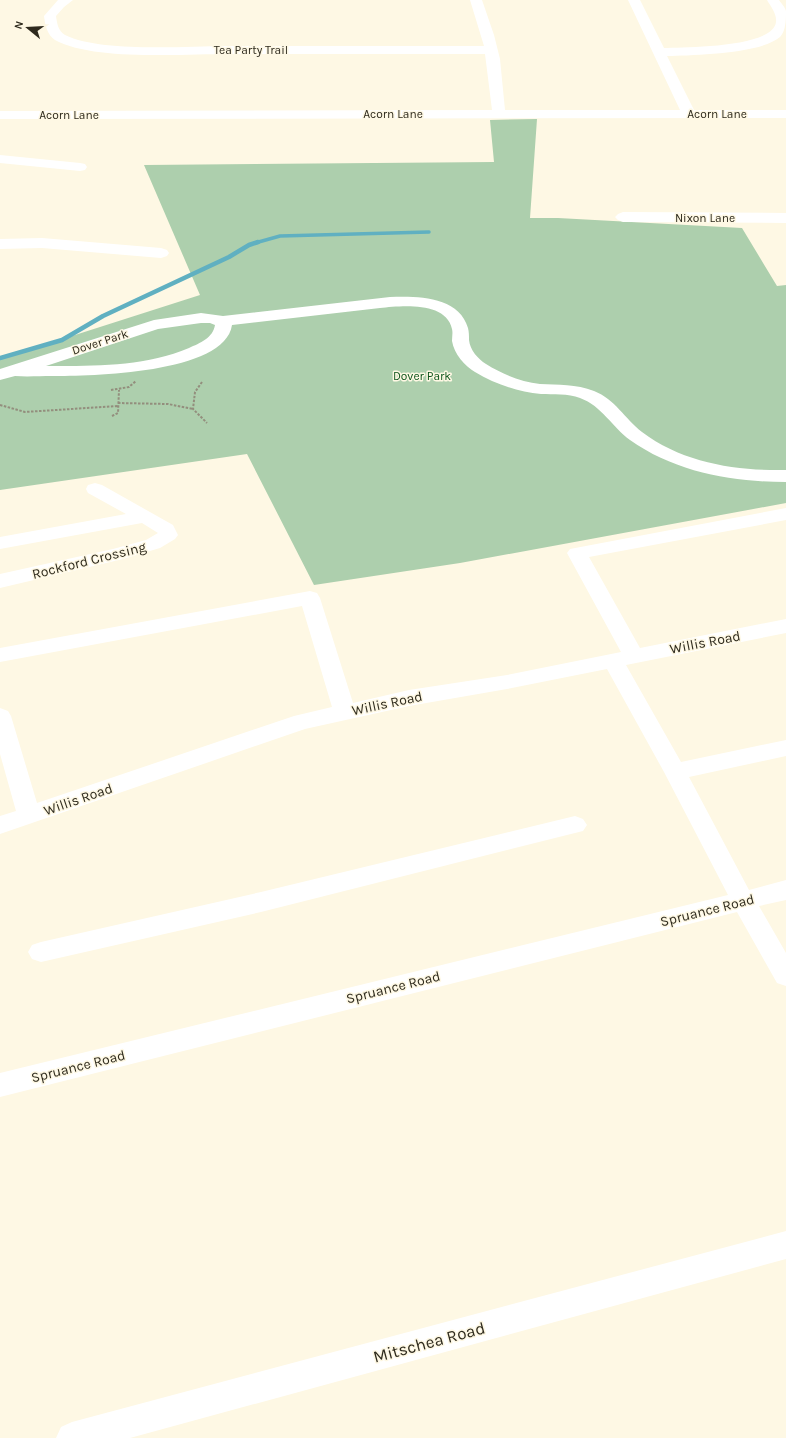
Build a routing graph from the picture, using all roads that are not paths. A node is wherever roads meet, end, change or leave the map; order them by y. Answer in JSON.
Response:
{"nodes":[{"id":1,"x":67,"y":0,"type":"edge"},
{"id":2,"x":476,"y":0,"type":"edge"},
{"id":3,"x":634,"y":0,"type":"edge"},
{"id":4,"x":772,"y":0,"type":"edge"},
{"id":5,"x":491,"y":50,"type":"junction"},
{"id":6,"x":659,"y":52,"type":"junction"},
{"id":7,"x":499,"y":114,"type":"junction"},
{"id":8,"x":689,"y":114,"type":"junction"},
{"id":9,"x":786,"y":114,"type":"edge"},
{"id":10,"x":0,"y":115,"type":"edge"},
{"id":11,"x":0,"y":159,"type":"edge"},
{"id":12,"x":80,"y":167,"type":"dead end"},
{"id":13,"x":624,"y":217,"type":"dead end"},
{"id":14,"x":786,"y":218,"type":"edge"},
{"id":15,"x":0,"y":244,"type":"edge"},
{"id":16,"x":161,"y":253,"type":"dead end"},
{"id":17,"x":221,"y":321,"type":"junction"},
{"id":18,"x":17,"y":371,"type":"junction"},
{"id":19,"x":0,"y":375,"type":"edge"},
{"id":20,"x":786,"y":476,"type":"edge"},
{"id":21,"x":95,"y":489,"type":"dead end"},
{"id":22,"x":786,"y":514,"type":"edge"},
{"id":23,"x":144,"y":517,"type":"junction"},
{"id":24,"x":0,"y":543,"type":"edge"},
{"id":25,"x":0,"y":581,"type":"edge"},
{"id":26,"x":786,"y":626,"type":"edge"},
{"id":27,"x":0,"y":655,"type":"edge"},
{"id":28,"x":634,"y":656,"type":"junction"},
{"id":29,"x":612,"y":660,"type":"junction"},
{"id":30,"x":345,"y":712,"type":"junction"},
{"id":31,"x":0,"y":716,"type":"edge"},
{"id":32,"x":786,"y":748,"type":"edge"},
{"id":33,"x":676,"y":772,"type":"junction"},
{"id":34,"x":30,"y":815,"type":"junction"},
{"id":35,"x":0,"y":825,"type":"edge"},
{"id":36,"x":575,"y":825,"type":"dead end"},
{"id":37,"x":786,"y":890,"type":"edge"},
{"id":38,"x":743,"y":901,"type":"junction"},
{"id":39,"x":41,"y":952,"type":"dead end"},
{"id":40,"x":786,"y":976,"type":"edge"},
{"id":41,"x":0,"y":1085,"type":"edge"},
{"id":42,"x":786,"y":1245,"type":"edge"},
{"id":43,"x":72,"y":1438,"type":"edge"}],
"edges":[{"from":1,"to":5,"type":"street","name":"Tea Party Trail"},
{"from":2,"to":5,"type":"street"},
{"from":3,"to":6,"type":"street"},
{"from":4,"to":6,"type":"street"},
{"from":5,"to":7,"type":"street"},
{"from":6,"to":8,"type":"street"},
{"from":7,"to":8,"type":"street","name":"Acorn Lane"},
{"from":7,"to":10,"type":"street","name":"Acorn Lane"},
{"from":8,"to":9,"type":"street","name":"Acorn Lane"},
{"from":11,"to":12,"type":"street"},
{"from":13,"to":14,"type":"street","name":"Nixon Lane"},
{"from":15,"to":16,"type":"street"},
{"from":17,"to":18,"type":"street","name":"Dover Park"},
{"from":17,"to":18,"type":"street","name":"Dover Park"},
{"from":17,"to":20,"type":"street"},
{"from":18,"to":19,"type":"street","name":"Dover Park"},
{"from":21,"to":23,"type":"street","name":"Rockford Crossing"},
{"from":22,"to":28,"type":"street"},
{"from":23,"to":24,"type":"street","name":"Rockford Crossing"},
{"from":23,"to":25,"type":"street","name":"Rockford Crossing"},
{"from":26,"to":28,"type":"street","name":"Willis Road"},
{"from":27,"to":30,"type":"street"},
{"from":28,"to":29,"type":"street","name":"Willis Road"},
{"from":29,"to":30,"type":"street","name":"Willis Road"},
{"from":29,"to":33,"type":"street"},
{"from":30,"to":34,"type":"street","name":"Willis Road"},
{"from":31,"to":34,"type":"street"},
{"from":32,"to":33,"type":"street"},
{"from":33,"to":38,"type":"street"},
{"from":34,"to":35,"type":"street","name":"Willis Road"},
{"from":36,"to":39,"type":"street"},
{"from":37,"to":38,"type":"street","name":"Spruance Road"},
{"from":38,"to":40,"type":"street"},
{"from":38,"to":41,"type":"street","name":"Spruance Road"},
{"from":42,"to":43,"type":"street","name":"Mitschea Road"}]}
